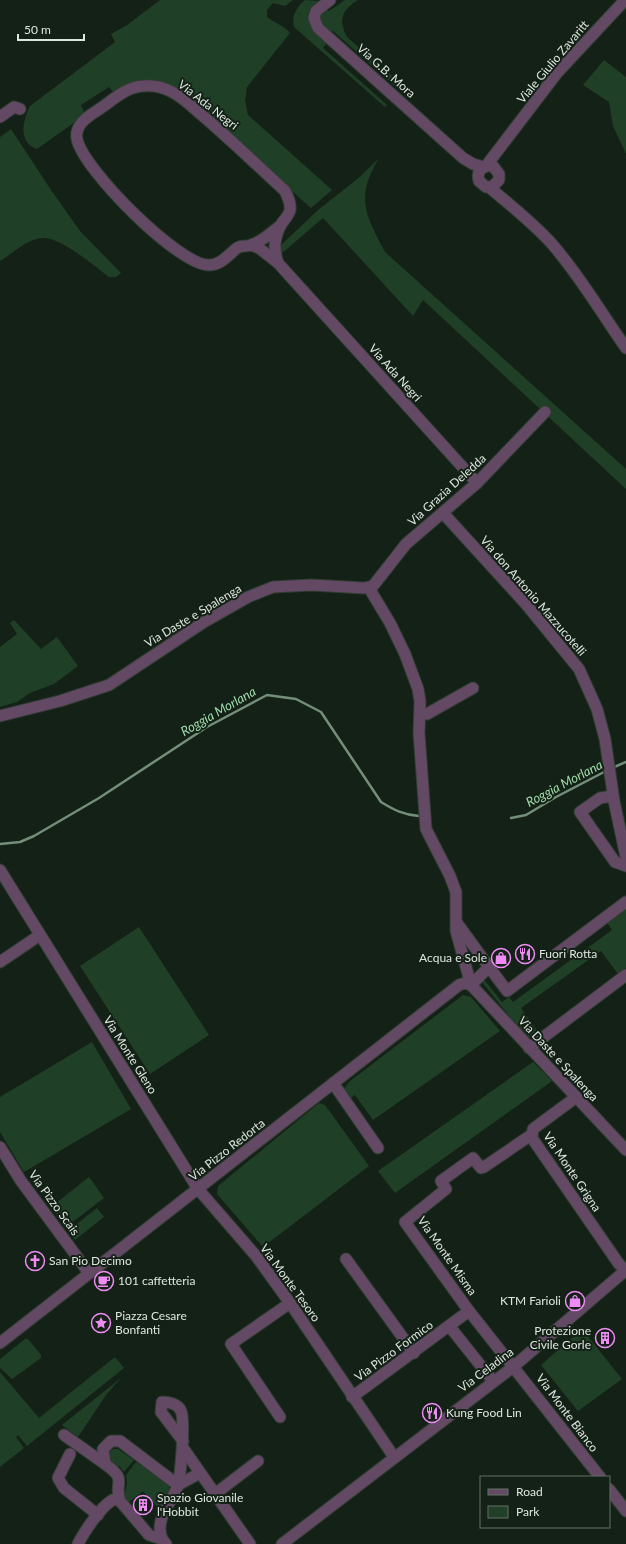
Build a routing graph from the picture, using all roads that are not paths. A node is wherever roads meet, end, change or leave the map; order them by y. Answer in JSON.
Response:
{"nodes":[{"id":1,"x":330,"y":0,"type":"edge"},
{"id":2,"x":625,"y":0,"type":"edge"},
{"id":3,"x":20,"y":109,"type":"dead end"},
{"id":4,"x":0,"y":117,"type":"edge"},
{"id":5,"x":503,"y":144,"type":"junction"},
{"id":6,"x":463,"y":158,"type":"junction"},
{"id":7,"x":485,"y":166,"type":"junction"},
{"id":8,"x":498,"y":176,"type":"junction"},
{"id":9,"x":478,"y":178,"type":"junction"},
{"id":10,"x":489,"y":187,"type":"junction"},
{"id":11,"x":518,"y":212,"type":"junction"},
{"id":12,"x":281,"y":225,"type":"junction"},
{"id":13,"x":251,"y":245,"type":"junction"},
{"id":14,"x":278,"y":263,"type":"junction"},
{"id":15,"x":626,"y":348,"type":"edge"},
{"id":16,"x":545,"y":412,"type":"dead end"},
{"id":17,"x":477,"y":483,"type":"junction"},
{"id":18,"x":443,"y":513,"type":"junction"},
{"id":19,"x":369,"y":588,"type":"junction"},
{"id":20,"x":473,"y":688,"type":"dead end"},
{"id":21,"x":421,"y":714,"type":"junction"},
{"id":22,"x":0,"y":716,"type":"edge"},
{"id":23,"x":613,"y":796,"type":"junction"},
{"id":24,"x":626,"y":857,"type":"edge"},
{"id":25,"x":626,"y":866,"type":"edge"},
{"id":26,"x":0,"y":870,"type":"edge"},
{"id":27,"x":626,"y":902,"type":"edge"},
{"id":28,"x":455,"y":920,"type":"junction"},
{"id":29,"x":40,"y":934,"type":"junction"},
{"id":30,"x":0,"y":962,"type":"edge"},
{"id":31,"x":489,"y":967,"type":"junction"},
{"id":32,"x":626,"y":975,"type":"edge"},
{"id":33,"x":471,"y":985,"type":"junction"},
{"id":34,"x":529,"y":1048,"type":"junction"},
{"id":35,"x":333,"y":1084,"type":"junction"},
{"id":36,"x":575,"y":1098,"type":"junction"},
{"id":37,"x":531,"y":1135,"type":"junction"},
{"id":38,"x":0,"y":1147,"type":"edge"},
{"id":39,"x":378,"y":1148,"type":"dead end"},
{"id":40,"x":626,"y":1150,"type":"edge"},
{"id":41,"x":198,"y":1189,"type":"junction"},
{"id":42,"x":346,"y":1259,"type":"dead end"},
{"id":43,"x":626,"y":1271,"type":"edge"},
{"id":44,"x":89,"y":1273,"type":"junction"},
{"id":45,"x":290,"y":1303,"type":"junction"},
{"id":46,"x":469,"y":1311,"type":"junction"},
{"id":47,"x":450,"y":1326,"type":"junction"},
{"id":48,"x":0,"y":1343,"type":"edge"},
{"id":49,"x":414,"y":1353,"type":"junction"},
{"id":50,"x":513,"y":1367,"type":"junction"},
{"id":51,"x":493,"y":1381,"type":"junction"},
{"id":52,"x":352,"y":1397,"type":"junction"},
{"id":53,"x":280,"y":1416,"type":"dead end"},
{"id":54,"x":64,"y":1435,"type":"dead end"},
{"id":55,"x":70,"y":1454,"type":"dead end"},
{"id":56,"x":394,"y":1457,"type":"junction"},
{"id":57,"x":258,"y":1461,"type":"dead end"},
{"id":58,"x":105,"y":1464,"type":"junction"},
{"id":59,"x":200,"y":1473,"type":"junction"},
{"id":60,"x":599,"y":1476,"type":"edge"},
{"id":61,"x":178,"y":1485,"type":"junction"},
{"id":62,"x":610,"y":1490,"type":"edge"},
{"id":63,"x":215,"y":1494,"type":"junction"},
{"id":64,"x":120,"y":1501,"type":"junction"},
{"id":65,"x":626,"y":1511,"type":"edge"},
{"id":66,"x":98,"y":1515,"type":"junction"},
{"id":67,"x":164,"y":1541,"type":"edge"},
{"id":68,"x":78,"y":1544,"type":"edge"},
{"id":69,"x":250,"y":1544,"type":"edge"},
{"id":70,"x":282,"y":1544,"type":"edge"}],
"edges":[{"from":1,"to":6,"type":"street","name":"Via G.B. Mora"},
{"from":2,"to":5,"type":"street","name":"Viale Giulio Zavaritt"},
{"from":3,"to":4,"type":"street"},
{"from":5,"to":7,"type":"street","name":"Viale Giulio Zavaritt"},
{"from":5,"to":8,"type":"street","name":"Viale Giulio Zavaritt"},
{"from":6,"to":7,"type":"street","name":"Via G.B. Mora"},
{"from":6,"to":9,"type":"street","name":"Via G.B. Mora"},
{"from":7,"to":8,"type":"street"},
{"from":7,"to":9,"type":"street","name":"Viale Giulio Zavaritt"},
{"from":8,"to":10,"type":"street"},
{"from":8,"to":11,"type":"street"},
{"from":9,"to":10,"type":"street"},
{"from":10,"to":11,"type":"street"},
{"from":11,"to":15,"type":"street"},
{"from":12,"to":13,"type":"street","name":"Via Ada Negri"},
{"from":12,"to":13,"type":"street","name":"Via Ada Negri"},
{"from":12,"to":14,"type":"street","name":"Via Ada Negri"},
{"from":13,"to":14,"type":"street","name":"Via Ada Negri"},
{"from":14,"to":17,"type":"street","name":"Via Ada Negri"},
{"from":16,"to":17,"type":"street","name":"Via Grazia Deledda"},
{"from":17,"to":18,"type":"street","name":"Via Grazia Deledda"},
{"from":18,"to":19,"type":"street","name":"Via Grazia Deledda"},
{"from":18,"to":23,"type":"street","name":"Via don Antonio Mazzucotelli"},
{"from":19,"to":21,"type":"street","name":"Via Daste e Spalenga"},
{"from":19,"to":22,"type":"street","name":"Via Daste e Spalenga"},
{"from":20,"to":21,"type":"street"},
{"from":21,"to":28,"type":"street","name":"Via Daste e Spalenga"},
{"from":23,"to":24,"type":"street","name":"Via don Antonio Mazzucotelli"},
{"from":23,"to":25,"type":"street"},
{"from":26,"to":29,"type":"street","name":"Via Monte Gleno"},
{"from":27,"to":31,"type":"street"},
{"from":28,"to":31,"type":"street"},
{"from":28,"to":33,"type":"street","name":"Via Daste e Spalenga"},
{"from":29,"to":30,"type":"street"},
{"from":29,"to":41,"type":"street","name":"Via Monte Gleno"},
{"from":31,"to":33,"type":"street"},
{"from":32,"to":34,"type":"street"},
{"from":33,"to":34,"type":"street","name":"Via Daste e Spalenga"},
{"from":33,"to":35,"type":"street","name":"Via Pizzo Redorta"},
{"from":34,"to":36,"type":"street","name":"Via Daste e Spalenga"},
{"from":35,"to":39,"type":"street"},
{"from":35,"to":41,"type":"street","name":"Via Pizzo Redorta"},
{"from":36,"to":37,"type":"street","name":"Via Monte Grigna"},
{"from":36,"to":40,"type":"street","name":"Via Daste e Spalenga"},
{"from":37,"to":43,"type":"street","name":"Via Monte Grigna"},
{"from":37,"to":46,"type":"street","name":"Via Monte Misma"},
{"from":38,"to":44,"type":"street","name":"Via Pizzo Scais"},
{"from":41,"to":44,"type":"street","name":"Via Pizzo Redorta"},
{"from":41,"to":45,"type":"street","name":"Via Monte Tesoro"},
{"from":42,"to":49,"type":"street"},
{"from":43,"to":50,"type":"street","name":"Via Celadina"},
{"from":44,"to":48,"type":"street","name":"Via Pizzo Redorta"},
{"from":45,"to":52,"type":"street","name":"Via Monte Tesoro"},
{"from":45,"to":53,"type":"street"},
{"from":46,"to":47,"type":"street","name":"Via Pizzo Formico"},
{"from":46,"to":50,"type":"street","name":"Via Monte Bianco"},
{"from":47,"to":49,"type":"street","name":"Via Pizzo Formico"},
{"from":47,"to":51,"type":"street"},
{"from":49,"to":52,"type":"street","name":"Via Pizzo Formico"},
{"from":50,"to":51,"type":"street","name":"Via Celadina"},
{"from":50,"to":60,"type":"street","name":"Via Monte Bianco"},
{"from":51,"to":56,"type":"street","name":"Via Celadina"},
{"from":52,"to":56,"type":"street","name":"Via Monte Tesoro"},
{"from":54,"to":58,"type":"street"},
{"from":55,"to":66,"type":"street"},
{"from":56,"to":70,"type":"street","name":"Via Celadina"},
{"from":57,"to":63,"type":"street"},
{"from":58,"to":61,"type":"street"},
{"from":58,"to":64,"type":"street"},
{"from":59,"to":61,"type":"street"},
{"from":59,"to":61,"type":"street"},
{"from":59,"to":63,"type":"street"},
{"from":61,"to":67,"type":"street"},
{"from":62,"to":65,"type":"street"},
{"from":63,"to":69,"type":"street"},
{"from":64,"to":66,"type":"street"},
{"from":64,"to":67,"type":"street"},
{"from":66,"to":68,"type":"street"}]}
